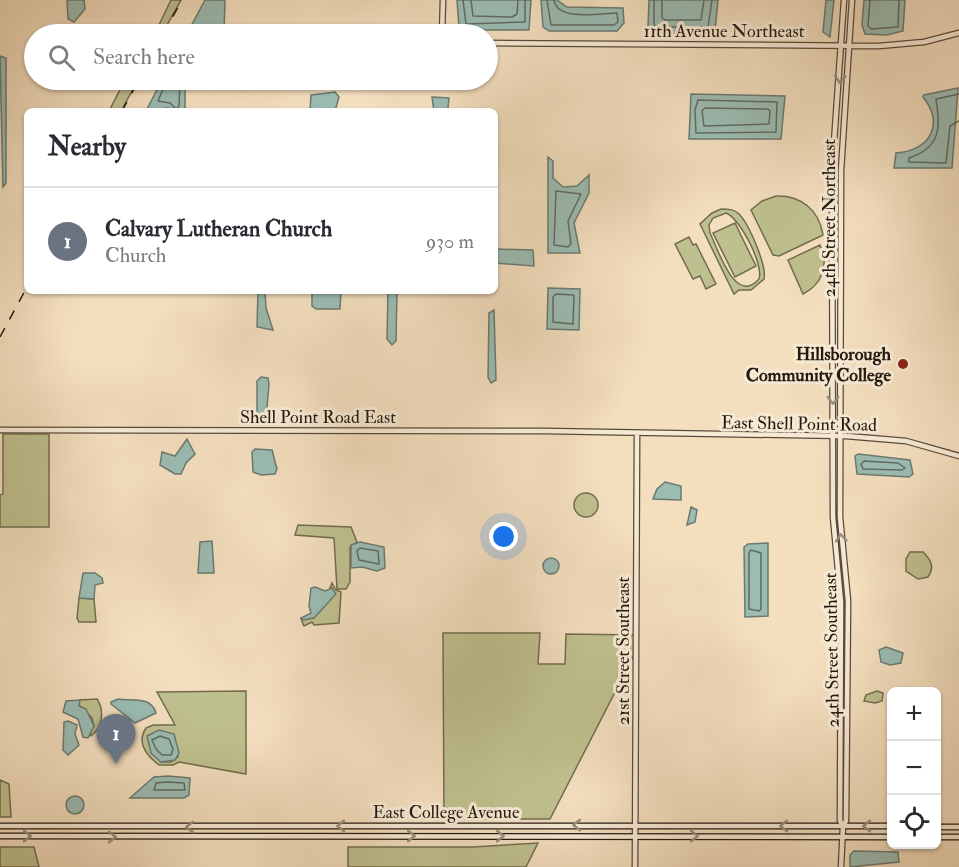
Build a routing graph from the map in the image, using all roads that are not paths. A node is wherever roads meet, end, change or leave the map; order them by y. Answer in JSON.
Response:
{"nodes":[{"id":1,"x":443,"y":0,"type":"edge"},
{"id":2,"x":844,"y":0,"type":"edge"},
{"id":3,"x":852,"y":0,"type":"edge"},
{"id":4,"x":443,"y":24,"type":"edge"},
{"id":5,"x":959,"y":33,"type":"edge"},
{"id":6,"x":498,"y":43,"type":"edge"},
{"id":7,"x":841,"y":46,"type":"junction"},
{"id":8,"x":850,"y":46,"type":"junction"},
{"id":9,"x":0,"y":430,"type":"edge"},
{"id":10,"x":637,"y":435,"type":"junction"},
{"id":11,"x":834,"y":436,"type":"junction"},
{"id":12,"x":842,"y":436,"type":"junction"},
{"id":13,"x":959,"y":456,"type":"edge"},
{"id":14,"x":0,"y":826,"type":"edge"},
{"id":15,"x":636,"y":826,"type":"junction"},
{"id":16,"x":843,"y":826,"type":"junction"},
{"id":17,"x":887,"y":826,"type":"edge"},
{"id":18,"x":941,"y":827,"type":"edge"},
{"id":19,"x":959,"y":827,"type":"edge"},
{"id":20,"x":0,"y":836,"type":"edge"},
{"id":21,"x":635,"y":836,"type":"junction"},
{"id":22,"x":842,"y":836,"type":"junction"},
{"id":23,"x":887,"y":837,"type":"edge"},
{"id":24,"x":941,"y":837,"type":"edge"},
{"id":25,"x":959,"y":837,"type":"edge"},
{"id":26,"x":635,"y":867,"type":"edge"},
{"id":27,"x":841,"y":867,"type":"edge"}],
"edges":[{"from":1,"to":4,"type":"street"},
{"from":2,"to":7,"type":"street","name":"24th Street Northeast"},
{"from":3,"to":8,"type":"street","name":"24th Street Northeast"},
{"from":5,"to":8,"type":"street","name":"11th Avenue Northeast"},
{"from":6,"to":7,"type":"street","name":"11th Avenue Northeast"},
{"from":7,"to":8,"type":"street","name":"11th Avenue Northeast"},
{"from":7,"to":11,"type":"street","name":"24th Street Northeast","one_way":true},
{"from":8,"to":12,"type":"street","name":"24th Street Northeast"},
{"from":9,"to":10,"type":"street","name":"Shell Point Road East"},
{"from":10,"to":11,"type":"street","name":"East Shell Point Road"},
{"from":10,"to":15,"type":"street","name":"21st Street Southeast"},
{"from":11,"to":12,"type":"street","name":"East Shell Point Road"},
{"from":11,"to":16,"type":"street","name":"24th Street Southeast"},
{"from":12,"to":13,"type":"street","name":"East Shell Point Road"},
{"from":16,"to":12,"type":"street","name":"24th Street Southeast","one_way":true},
{"from":15,"to":14,"type":"street","name":"East College Avenue","one_way":true},
{"from":16,"to":15,"type":"street","name":"East College Avenue","one_way":true},
{"from":15,"to":21,"type":"street","name":"21st Street Southeast"},
{"from":17,"to":16,"type":"street","name":"East College Avenue","one_way":true},
{"from":16,"to":22,"type":"street","name":"24th Street Southeast"},
{"from":18,"to":19,"type":"street"},
{"from":20,"to":21,"type":"street","name":"East College Avenue","one_way":true},
{"from":21,"to":22,"type":"street","name":"East College Avenue","one_way":true},
{"from":21,"to":26,"type":"street","name":"21st Street Southeast"},
{"from":22,"to":23,"type":"street","name":"East College Avenue"},
{"from":22,"to":27,"type":"street","name":"24th Street Southeast"},
{"from":24,"to":25,"type":"street"}]}
